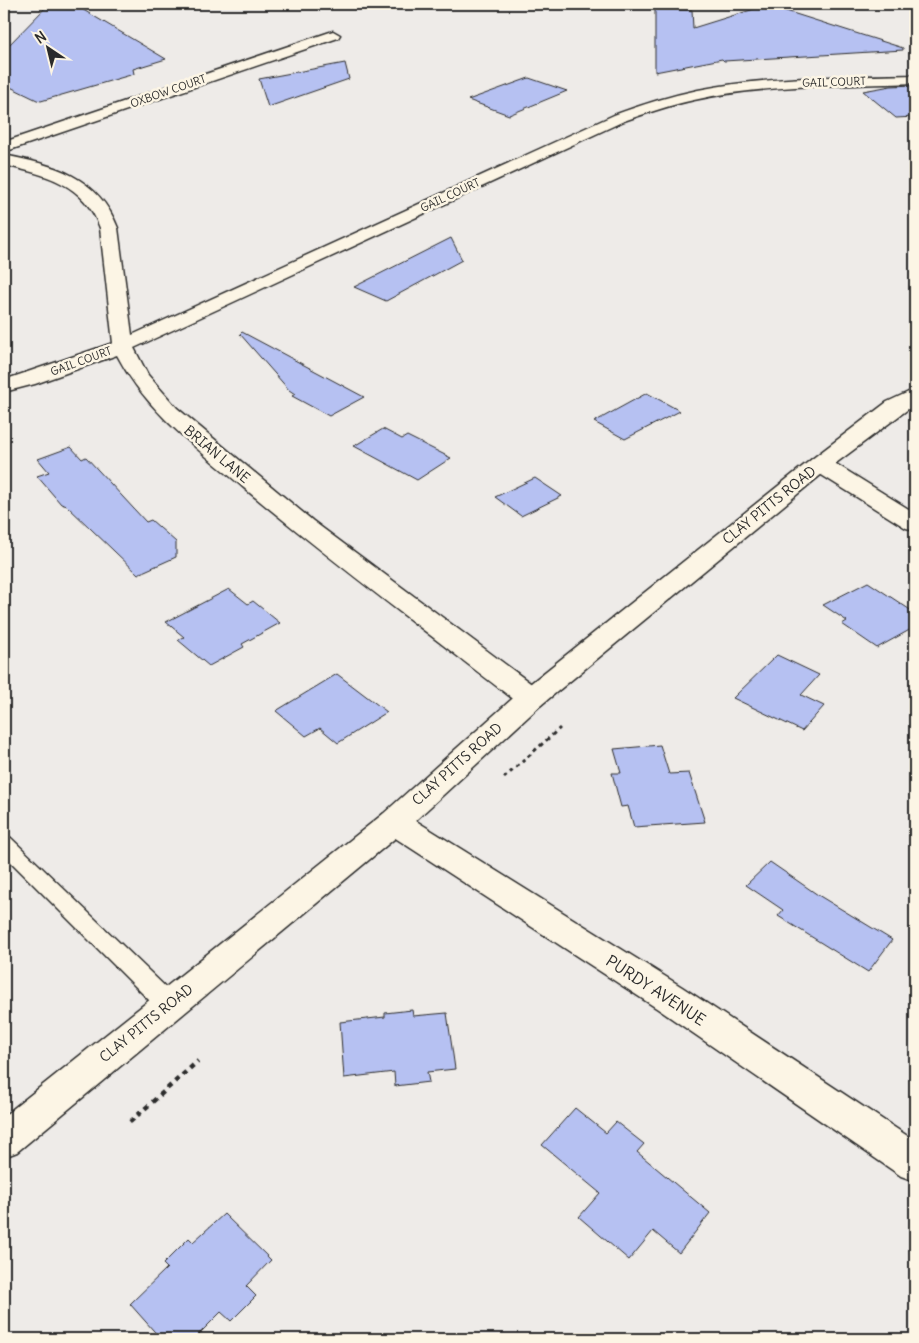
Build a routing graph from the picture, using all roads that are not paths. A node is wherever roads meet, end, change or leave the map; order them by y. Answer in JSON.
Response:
{"nodes":[{"id":1,"x":333,"y":35,"type":"dead end"},
{"id":2,"x":915,"y":79,"type":"edge"},
{"id":3,"x":4,"y":147,"type":"edge"},
{"id":4,"x":4,"y":160,"type":"edge"},
{"id":5,"x":123,"y":346,"type":"junction"},
{"id":6,"x":4,"y":386,"type":"edge"},
{"id":7,"x":915,"y":395,"type":"edge"},
{"id":8,"x":820,"y":464,"type":"junction"},
{"id":9,"x":915,"y":523,"type":"edge"},
{"id":10,"x":531,"y":698,"type":"junction"},
{"id":11,"x":394,"y":822,"type":"junction"},
{"id":12,"x":4,"y":843,"type":"edge"},
{"id":13,"x":169,"y":1005,"type":"junction"},
{"id":14,"x":4,"y":1139,"type":"edge"},
{"id":15,"x":915,"y":1163,"type":"edge"}],
"edges":[{"from":1,"to":3,"type":"street","name":"OXBOW COURT"},
{"from":2,"to":5,"type":"street","name":"GAIL COURT"},
{"from":4,"to":5,"type":"street","name":"BRIAN LANE"},
{"from":5,"to":6,"type":"street","name":"GAIL COURT"},
{"from":5,"to":10,"type":"street","name":"BRIAN LANE"},
{"from":7,"to":8,"type":"street","name":"CLAY PITTS ROAD"},
{"from":8,"to":9,"type":"street"},
{"from":8,"to":10,"type":"street","name":"CLAY PITTS ROAD"},
{"from":10,"to":11,"type":"street","name":"CLAY PITTS ROAD"},
{"from":11,"to":13,"type":"street","name":"CLAY PITTS ROAD"},
{"from":11,"to":15,"type":"street","name":"PURDY AVENUE"},
{"from":12,"to":13,"type":"lane"},
{"from":13,"to":14,"type":"street","name":"CLAY PITTS ROAD"}]}
